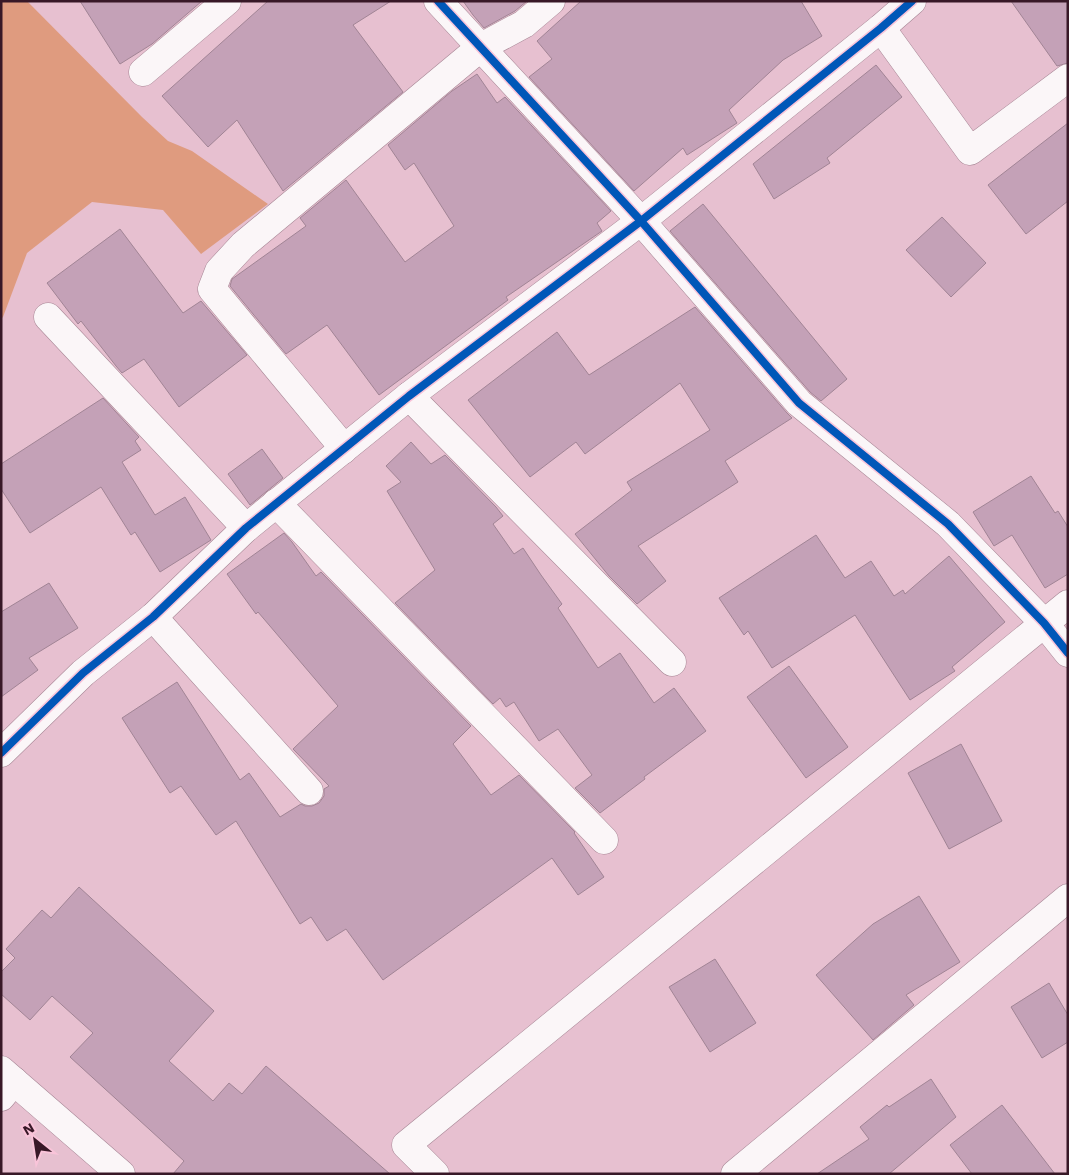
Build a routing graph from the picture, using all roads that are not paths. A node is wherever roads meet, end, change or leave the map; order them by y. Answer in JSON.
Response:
{"nodes":[{"id":1,"x":227,"y":1,"type":"edge"},
{"id":2,"x":438,"y":1,"type":"edge"},
{"id":3,"x":551,"y":1,"type":"edge"},
{"id":4,"x":912,"y":1,"type":"edge"},
{"id":5,"x":881,"y":28,"type":"junction"},
{"id":6,"x":481,"y":47,"type":"junction"},
{"id":7,"x":143,"y":72,"type":"dead end"},
{"id":8,"x":1068,"y":78,"type":"edge"},
{"id":9,"x":641,"y":221,"type":"junction"},
{"id":10,"x":48,"y":317,"type":"dead end"},
{"id":11,"x":409,"y":396,"type":"junction"},
{"id":12,"x":343,"y":450,"type":"junction"},
{"id":13,"x":276,"y":503,"type":"junction"},
{"id":14,"x":246,"y":528,"type":"junction"},
{"id":15,"x":1068,"y":604,"type":"edge"},
{"id":16,"x":154,"y":617,"type":"junction"},
{"id":17,"x":1044,"y":623,"type":"junction"},
{"id":18,"x":1068,"y":653,"type":"edge"},
{"id":19,"x":672,"y":662,"type":"dead end"},
{"id":20,"x":3,"y":746,"type":"edge"},
{"id":21,"x":309,"y":791,"type":"dead end"},
{"id":22,"x":604,"y":840,"type":"dead end"},
{"id":23,"x":1068,"y":898,"type":"edge"},
{"id":24,"x":6,"y":1083,"type":"edge"},
{"id":25,"x":121,"y":1174,"type":"edge"},
{"id":26,"x":435,"y":1174,"type":"edge"},
{"id":27,"x":735,"y":1174,"type":"edge"}],
"edges":[{"from":1,"to":7,"type":"street"},
{"from":2,"to":6,"type":"street"},
{"from":3,"to":6,"type":"street"},
{"from":4,"to":5,"type":"street"},
{"from":5,"to":8,"type":"street"},
{"from":5,"to":9,"type":"street"},
{"from":6,"to":9,"type":"street"},
{"from":6,"to":12,"type":"street"},
{"from":9,"to":11,"type":"street"},
{"from":9,"to":17,"type":"street"},
{"from":10,"to":14,"type":"street"},
{"from":11,"to":12,"type":"street"},
{"from":11,"to":19,"type":"street"},
{"from":12,"to":13,"type":"street"},
{"from":13,"to":14,"type":"street"},
{"from":13,"to":22,"type":"street"},
{"from":14,"to":16,"type":"street"},
{"from":15,"to":17,"type":"street"},
{"from":16,"to":20,"type":"street"},
{"from":16,"to":21,"type":"street"},
{"from":17,"to":18,"type":"street"},
{"from":17,"to":26,"type":"street"},
{"from":23,"to":27,"type":"street"},
{"from":24,"to":25,"type":"street"}]}
